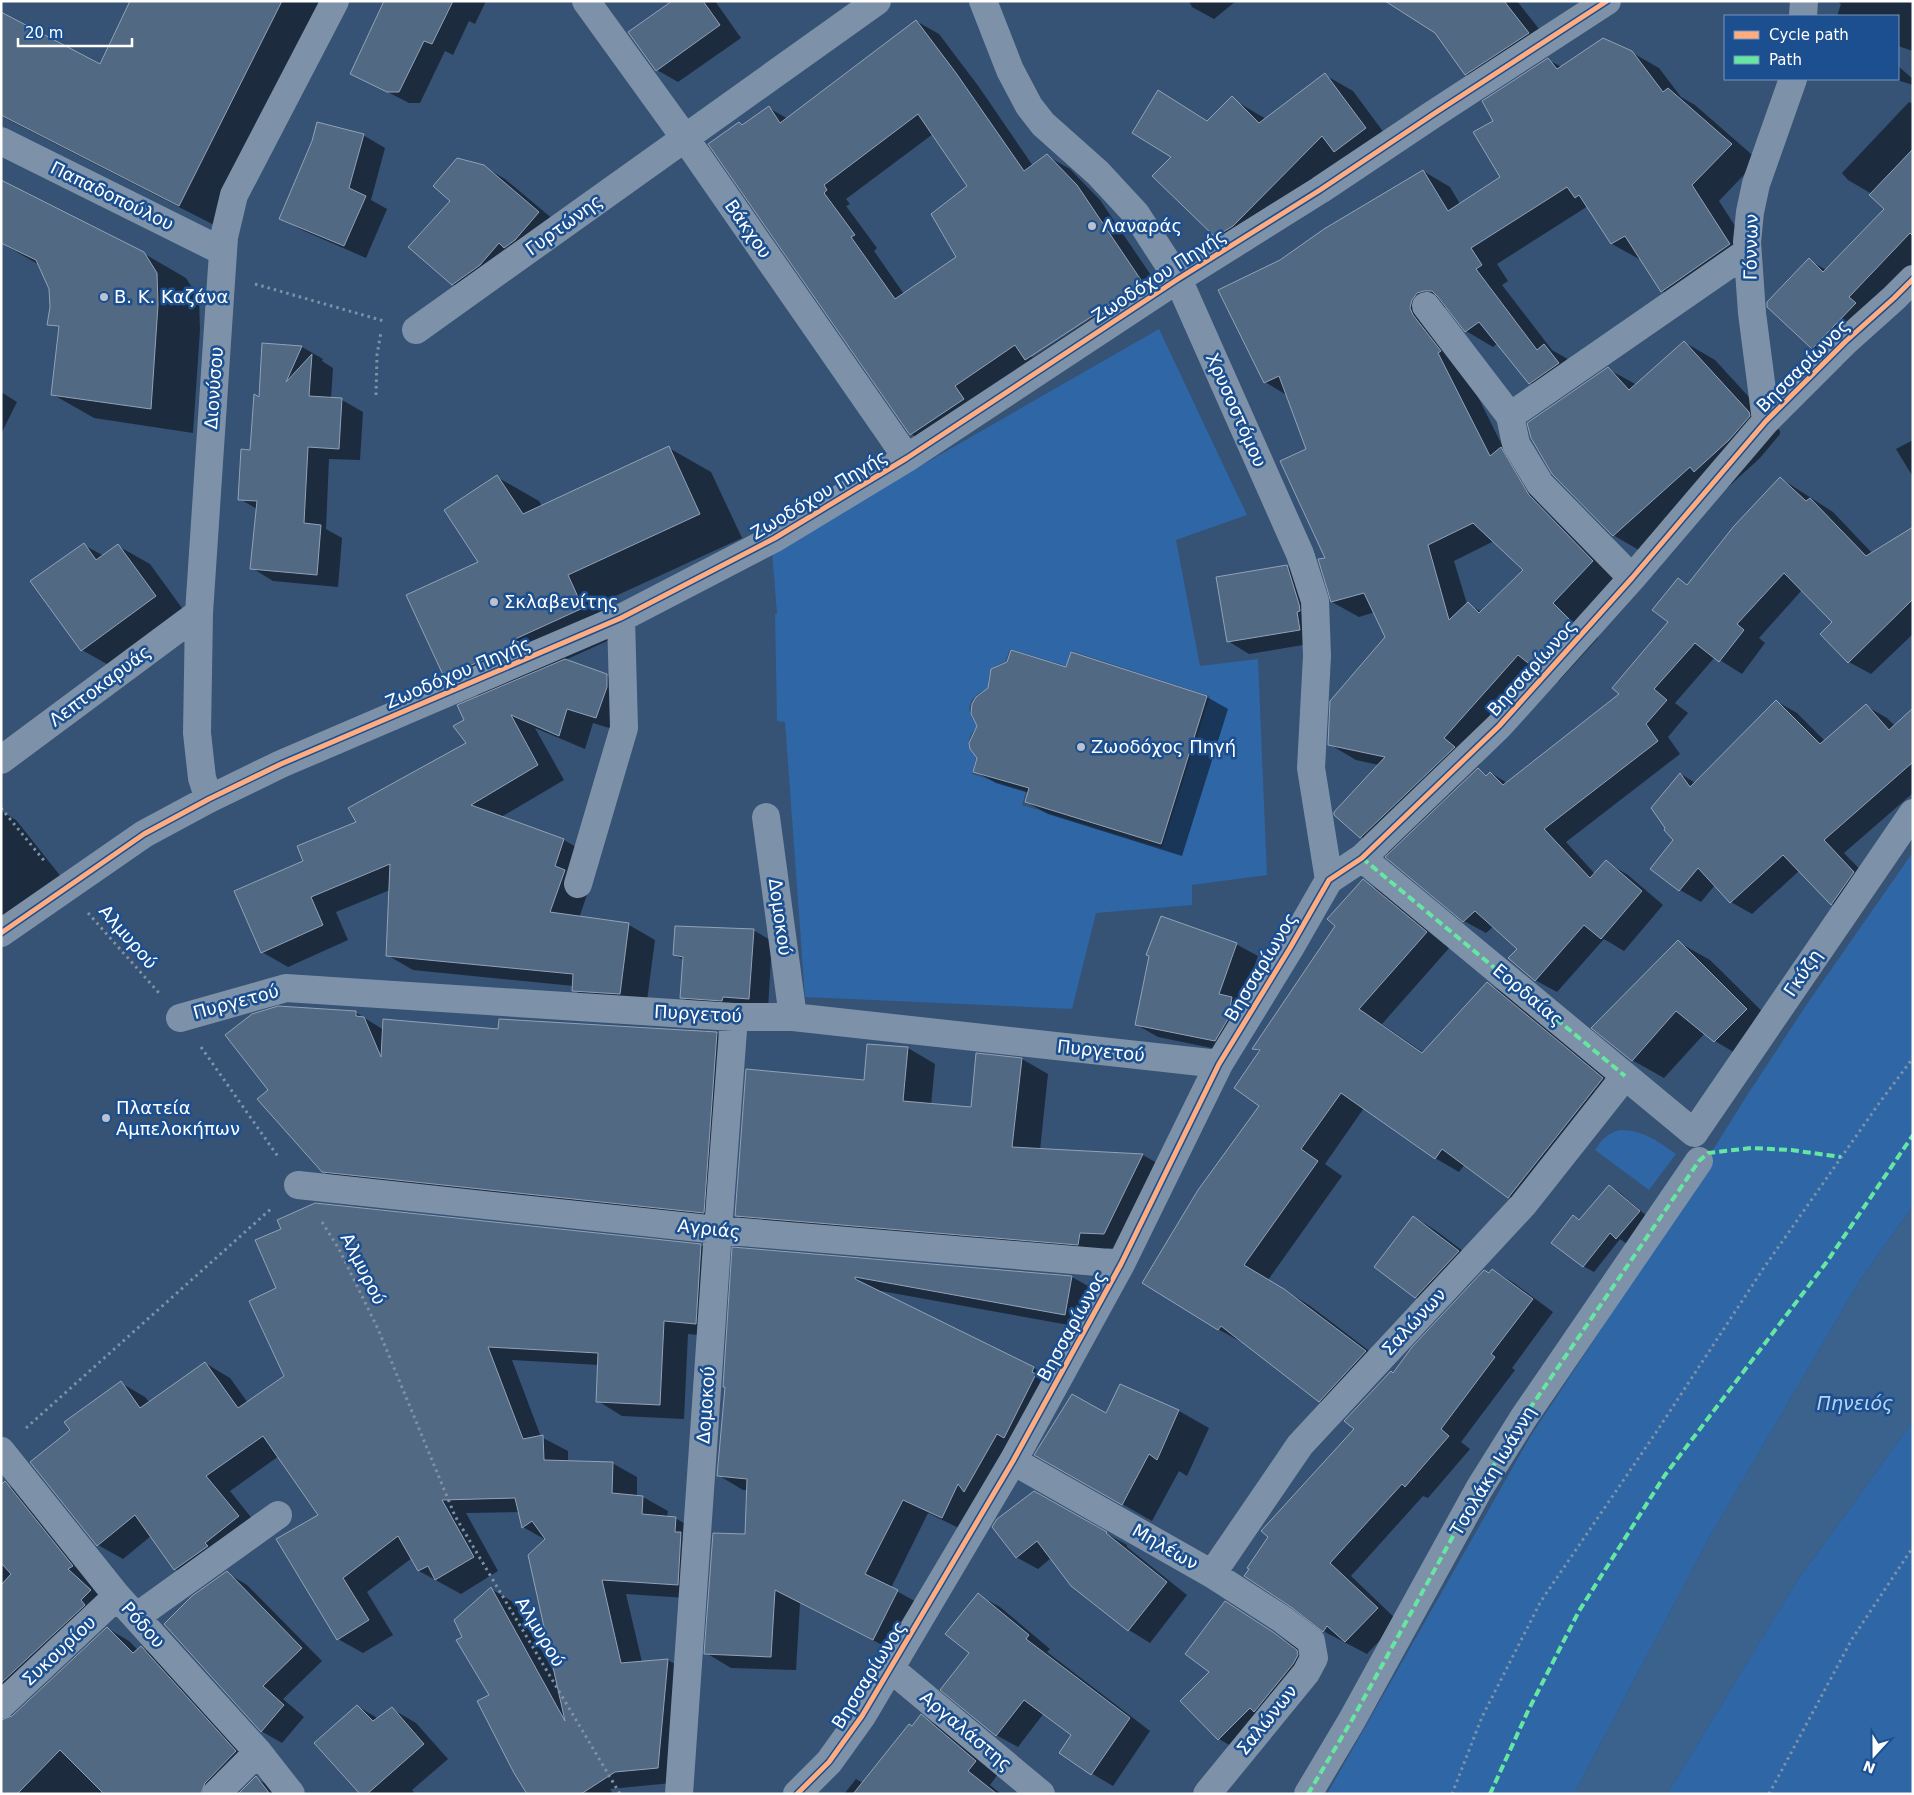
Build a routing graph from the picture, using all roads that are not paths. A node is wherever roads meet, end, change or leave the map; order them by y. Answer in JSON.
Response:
{"nodes":[{"id":1,"x":335,"y":1,"type":"edge"},
{"id":2,"x":586,"y":1,"type":"edge"},
{"id":3,"x":877,"y":1,"type":"edge"},
{"id":4,"x":983,"y":1,"type":"edge"},
{"id":5,"x":1607,"y":1,"type":"edge"},
{"id":6,"x":1804,"y":1,"type":"edge"},
{"id":7,"x":1803,"y":15,"type":"edge"},
{"id":8,"x":1793,"y":80,"type":"edge"},
{"id":9,"x":685,"y":138,"type":"junction"},
{"id":10,"x":1,"y":141,"type":"edge"},
{"id":11,"x":1747,"y":252,"type":"junction"},
{"id":12,"x":222,"y":263,"type":"junction"},
{"id":13,"x":1178,"y":278,"type":"junction"},
{"id":14,"x":1913,"y":278,"type":"edge"},
{"id":15,"x":1426,"y":306,"type":"dead end"},
{"id":16,"x":416,"y":330,"type":"road end"},
{"id":17,"x":1510,"y":416,"type":"junction"},
{"id":18,"x":1766,"y":421,"type":"junction"},
{"id":19,"x":907,"y":458,"type":"junction"},
{"id":20,"x":1632,"y":578,"type":"junction"},
{"id":21,"x":199,"y":613,"type":"junction"},
{"id":22,"x":620,"y":618,"type":"junction"},
{"id":23,"x":1,"y":760,"type":"edge"},
{"id":24,"x":209,"y":799,"type":"junction"},
{"id":25,"x":1913,"y":813,"type":"edge"},
{"id":26,"x":766,"y":817,"type":"dead end"},
{"id":27,"x":1362,"y":858,"type":"junction"},
{"id":28,"x":1329,"y":880,"type":"junction"},
{"id":29,"x":578,"y":884,"type":"dead end"},
{"id":30,"x":1,"y":933,"type":"edge"},
{"id":31,"x":734,"y":1017,"type":"junction"},
{"id":32,"x":793,"y":1017,"type":"junction"},
{"id":33,"x":180,"y":1018,"type":"road end"},
{"id":34,"x":1218,"y":1064,"type":"junction"},
{"id":35,"x":1625,"y":1076,"type":"junction"},
{"id":36,"x":1694,"y":1133,"type":"joint"},
{"id":37,"x":1699,"y":1161,"type":"dead end"},
{"id":38,"x":298,"y":1185,"type":"road end"},
{"id":39,"x":718,"y":1230,"type":"junction"},
{"id":40,"x":1121,"y":1264,"type":"junction"},
{"id":41,"x":1,"y":1451,"type":"edge"},
{"id":42,"x":1013,"y":1461,"type":"junction"},
{"id":43,"x":278,"y":1515,"type":"dead end"},
{"id":44,"x":1212,"y":1574,"type":"junction"},
{"id":45,"x":117,"y":1596,"type":"junction"},
{"id":46,"x":136,"y":1617,"type":"junction"},
{"id":47,"x":1311,"y":1641,"type":"joint"},
{"id":48,"x":891,"y":1669,"type":"junction"},
{"id":49,"x":1,"y":1705,"type":"edge"},
{"id":50,"x":258,"y":1752,"type":"junction"},
{"id":51,"x":216,"y":1794,"type":"edge"},
{"id":52,"x":291,"y":1794,"type":"edge"},
{"id":53,"x":679,"y":1794,"type":"edge"},
{"id":54,"x":797,"y":1794,"type":"edge"},
{"id":55,"x":1041,"y":1794,"type":"edge"},
{"id":56,"x":1207,"y":1794,"type":"edge"},
{"id":57,"x":1308,"y":1794,"type":"edge"}],
"edges":[{"from":1,"to":12,"type":"street","name":"Διονύσου"},
{"from":2,"to":9,"type":"street","name":"Βάκχου"},
{"from":3,"to":9,"type":"street","name":"Γυρτώνης"},
{"from":4,"to":13,"type":"street","name":"Χρυσοστόμου"},
{"from":5,"to":13,"type":"street","name":"Ζωοδόχου Πηγής"},
{"from":6,"to":7,"type":"street"},
{"from":8,"to":11,"type":"street","name":"Γόννων"},
{"from":9,"to":16,"type":"street","name":"Γυρτώνης"},
{"from":9,"to":19,"type":"street","name":"Βάκχου"},
{"from":10,"to":12,"type":"street","name":"Παπαδοπούλου"},
{"from":11,"to":17,"type":"street"},
{"from":11,"to":18,"type":"street","name":"Γόννων"},
{"from":12,"to":21,"type":"street","name":"Διονύσου"},
{"from":13,"to":19,"type":"street","name":"Ζωοδόχου Πηγής"},
{"from":13,"to":28,"type":"street","name":"Χρυσοστόμου"},
{"from":14,"to":18,"type":"street","name":"Βησσαρίωνος"},
{"from":15,"to":17,"type":"street"},
{"from":17,"to":20,"type":"street"},
{"from":18,"to":20,"type":"street","name":"Βησσαρίωνος"},
{"from":19,"to":22,"type":"street","name":"Ζωοδόχου Πηγής"},
{"from":20,"to":27,"type":"street","name":"Βησσαρίωνος"},
{"from":21,"to":23,"type":"street","name":"Λεπτοκαρυάς"},
{"from":21,"to":24,"type":"street","name":"Διονύσου"},
{"from":22,"to":24,"type":"street","name":"Ζωοδόχου Πηγής"},
{"from":22,"to":29,"type":"street"},
{"from":24,"to":30,"type":"street","name":"Ζωοδόχου Πηγής"},
{"from":25,"to":36,"type":"street","name":"Γκύζη"},
{"from":26,"to":32,"type":"street","name":"Δομοκού"},
{"from":27,"to":28,"type":"street","name":"Βησσαρίωνος"},
{"from":27,"to":35,"type":"street","name":"Εορδαίας"},
{"from":28,"to":34,"type":"street","name":"Βησσαρίωνος"},
{"from":31,"to":32,"type":"street","name":"Πυργετού"},
{"from":31,"to":33,"type":"street","name":"Πυργετού"},
{"from":31,"to":39,"type":"street","name":"Δομοκού"},
{"from":32,"to":34,"type":"street","name":"Πυργετού"},
{"from":34,"to":40,"type":"street","name":"Βησσαρίωνος"},
{"from":35,"to":36,"type":"street","name":"Εορδαίας"},
{"from":35,"to":44,"type":"street","name":"Σαλώνων"},
{"from":37,"to":57,"type":"street","name":"Τσολάκη Ιωάννη"},
{"from":38,"to":39,"type":"street","name":"Αγριάς"},
{"from":39,"to":40,"type":"street","name":"Αγριάς"},
{"from":39,"to":53,"type":"street","name":"Δομοκού"},
{"from":40,"to":42,"type":"street","name":"Βησσαρίωνος"},
{"from":41,"to":45,"type":"street","name":"Ρόδου"},
{"from":42,"to":44,"type":"street","name":"Μηλέων"},
{"from":42,"to":48,"type":"street","name":"Βησσαρίωνος"},
{"from":43,"to":46,"type":"street"},
{"from":44,"to":47,"type":"street","name":"Μηλέων"},
{"from":45,"to":46,"type":"street","name":"Ρόδου"},
{"from":45,"to":49,"type":"street","name":"Συκουρίου"},
{"from":46,"to":50,"type":"street","name":"Ρόδου"},
{"from":47,"to":56,"type":"street","name":"Σαλώνων"},
{"from":48,"to":54,"type":"street","name":"Βησσαρίωνος"},
{"from":48,"to":55,"type":"street","name":"Αργαλάστης"},
{"from":50,"to":51,"type":"street"},
{"from":50,"to":52,"type":"street","name":"Ρόδου"}]}
